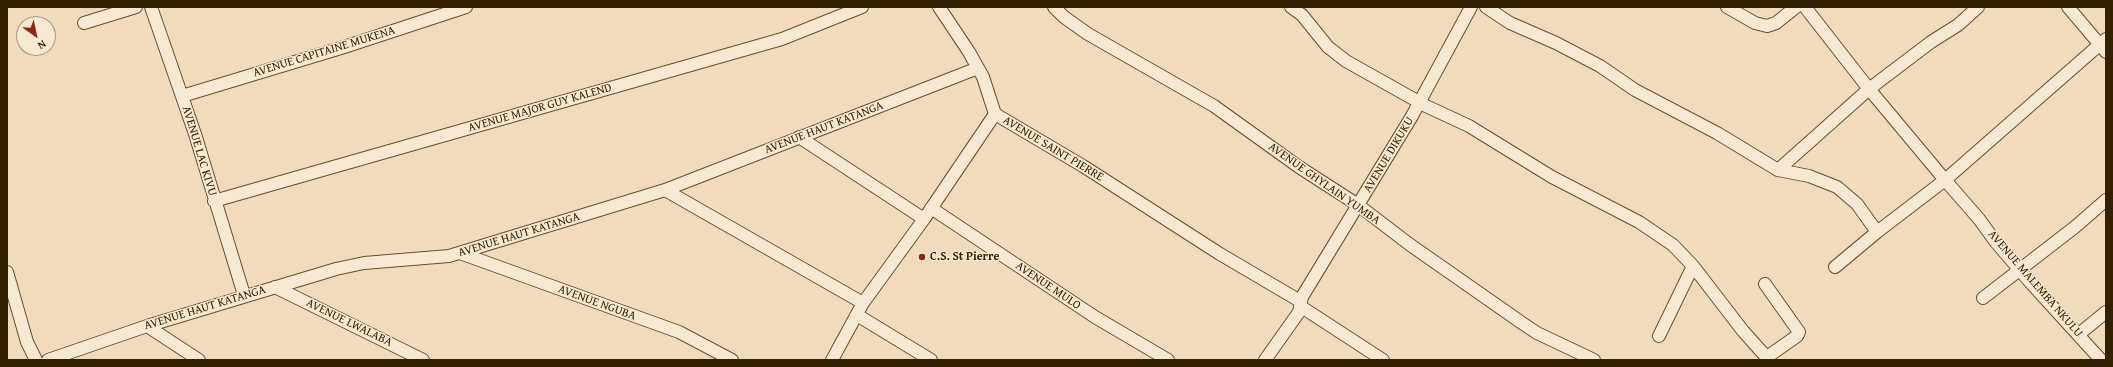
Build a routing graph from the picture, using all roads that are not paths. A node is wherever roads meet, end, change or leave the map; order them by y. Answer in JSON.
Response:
{"nodes":[{"id":1,"x":136,"y":7,"type":"edge"},
{"id":2,"x":151,"y":7,"type":"edge"},
{"id":3,"x":466,"y":7,"type":"edge"},
{"id":4,"x":862,"y":7,"type":"edge"},
{"id":5,"x":939,"y":7,"type":"edge"},
{"id":6,"x":1054,"y":7,"type":"edge"},
{"id":7,"x":1291,"y":7,"type":"edge"},
{"id":8,"x":1471,"y":7,"type":"edge"},
{"id":9,"x":1486,"y":7,"type":"edge"},
{"id":10,"x":1727,"y":7,"type":"edge"},
{"id":11,"x":1796,"y":7,"type":"edge"},
{"id":12,"x":1805,"y":7,"type":"edge"},
{"id":13,"x":1978,"y":7,"type":"edge"},
{"id":14,"x":2068,"y":7,"type":"edge"},
{"id":15,"x":84,"y":23,"type":"dead end"},
{"id":16,"x":2104,"y":45,"type":"edge"},
{"id":17,"x":978,"y":68,"type":"junction"},
{"id":18,"x":1869,"y":89,"type":"junction"},
{"id":19,"x":182,"y":96,"type":"junction"},
{"id":20,"x":1419,"y":103,"type":"junction"},
{"id":21,"x":995,"y":114,"type":"junction"},
{"id":22,"x":800,"y":137,"type":"junction"},
{"id":23,"x":1778,"y":170,"type":"junction"},
{"id":24,"x":1945,"y":180,"type":"junction"},
{"id":25,"x":665,"y":190,"type":"junction"},
{"id":26,"x":2106,"y":200,"type":"edge"},
{"id":27,"x":214,"y":201,"type":"junction"},
{"id":28,"x":1358,"y":205,"type":"junction"},
{"id":29,"x":931,"y":208,"type":"junction"},
{"id":30,"x":924,"y":219,"type":"junction"},
{"id":31,"x":1877,"y":232,"type":"junction"},
{"id":32,"x":460,"y":253,"type":"junction"},
{"id":33,"x":1693,"y":266,"type":"junction"},
{"id":34,"x":1835,"y":267,"type":"dead end"},
{"id":35,"x":2020,"y":269,"type":"junction"},
{"id":36,"x":7,"y":272,"type":"edge"},
{"id":37,"x":1765,"y":284,"type":"dead end"},
{"id":38,"x":275,"y":287,"type":"junction"},
{"id":39,"x":244,"y":295,"type":"junction"},
{"id":40,"x":1983,"y":298,"type":"dead end"},
{"id":41,"x":863,"y":303,"type":"junction"},
{"id":42,"x":1300,"y":304,"type":"junction"},
{"id":43,"x":2106,"y":312,"type":"edge"},
{"id":44,"x":857,"y":315,"type":"junction"},
{"id":45,"x":147,"y":326,"type":"junction"},
{"id":46,"x":2079,"y":334,"type":"junction"},
{"id":47,"x":1660,"y":336,"type":"dead end"},
{"id":48,"x":1768,"y":359,"type":"edge"},
{"id":49,"x":36,"y":360,"type":"edge"},
{"id":50,"x":48,"y":360,"type":"edge"},
{"id":51,"x":199,"y":360,"type":"edge"},
{"id":52,"x":423,"y":360,"type":"edge"},
{"id":53,"x":732,"y":360,"type":"edge"},
{"id":54,"x":832,"y":360,"type":"edge"},
{"id":55,"x":931,"y":360,"type":"edge"},
{"id":56,"x":1168,"y":360,"type":"edge"},
{"id":57,"x":1265,"y":360,"type":"edge"},
{"id":58,"x":1382,"y":360,"type":"edge"},
{"id":59,"x":1594,"y":360,"type":"edge"},
{"id":60,"x":2101,"y":360,"type":"edge"}],
"edges":[{"from":1,"to":15,"type":"street"},
{"from":2,"to":19,"type":"street","name":"AVENUE LAC KIVU"},
{"from":3,"to":19,"type":"street","name":"AVENUE CAPITAINE MUKENA"},
{"from":4,"to":27,"type":"street","name":"AVENUE MAJOR GUY KALEND"},
{"from":5,"to":17,"type":"street"},
{"from":6,"to":28,"type":"street","name":"AVENUE GHYLAIN YUMBA"},
{"from":7,"to":20,"type":"street"},
{"from":8,"to":20,"type":"street","name":"AVENUE DIKUKU"},
{"from":9,"to":23,"type":"street"},
{"from":10,"to":11,"type":"street"},
{"from":12,"to":18,"type":"street","name":"AVENUE MALEMBA NKULU"},
{"from":13,"to":18,"type":"street"},
{"from":14,"to":16,"type":"street"},
{"from":16,"to":24,"type":"street"},
{"from":17,"to":21,"type":"street"},
{"from":17,"to":22,"type":"street","name":"AVENUE HAUT KATANGA"},
{"from":18,"to":23,"type":"street"},
{"from":18,"to":24,"type":"street","name":"AVENUE MALEMBA NKULU"},
{"from":19,"to":27,"type":"street","name":"AVENUE LAC KIVU"},
{"from":20,"to":28,"type":"street","name":"AVENUE DIKUKU"},
{"from":20,"to":33,"type":"street"},
{"from":21,"to":29,"type":"street","name":"AVENUE SAINT PIERRE"},
{"from":21,"to":42,"type":"street","name":"AVENUE SAINT PIERRE"},
{"from":22,"to":25,"type":"street","name":"AVENUE HAUT KATANGA"},
{"from":22,"to":30,"type":"street"},
{"from":23,"to":31,"type":"street"},
{"from":24,"to":31,"type":"street"},
{"from":24,"to":35,"type":"street","name":"AVENUE MALEMBA NKULU"},
{"from":25,"to":32,"type":"street","name":"AVENUE HAUT KATANGA"},
{"from":25,"to":41,"type":"street"},
{"from":26,"to":35,"type":"street"},
{"from":27,"to":39,"type":"street","name":"AVENUE LAC KIVU"},
{"from":28,"to":42,"type":"street","name":"AVENUE DIKUKU"},
{"from":28,"to":59,"type":"street","name":"AVENUE GHYLAIN YUMBA"},
{"from":29,"to":30,"type":"street","name":"AVENUE SAINT PIERRE"},
{"from":29,"to":56,"type":"street","name":"AVENUE MULO"},
{"from":30,"to":41,"type":"street","name":"AVENUE SAINT PIERRE"},
{"from":31,"to":34,"type":"street"},
{"from":32,"to":38,"type":"street","name":"AVENUE HAUT KATANGA"},
{"from":32,"to":53,"type":"street","name":"AVENUE NGUBA"},
{"from":33,"to":47,"type":"street"},
{"from":33,"to":48,"type":"street"},
{"from":35,"to":40,"type":"street"},
{"from":35,"to":46,"type":"street","name":"AVENUE MALEMBA NKULU"},
{"from":36,"to":49,"type":"street"},
{"from":37,"to":48,"type":"street"},
{"from":38,"to":39,"type":"street","name":"AVENUE HAUT KATANGA"},
{"from":38,"to":52,"type":"street","name":"AVENUE LWALABA"},
{"from":39,"to":45,"type":"street","name":"AVENUE HAUT KATANGA"},
{"from":41,"to":44,"type":"street","name":"AVENUE SAINT PIERRE"},
{"from":42,"to":57,"type":"street","name":"AVENUE DIKUKU"},
{"from":42,"to":58,"type":"street","name":"AVENUE SAINT PIERRE"},
{"from":43,"to":46,"type":"street"},
{"from":44,"to":54,"type":"street","name":"AVENUE SAINT PIERRE"},
{"from":44,"to":55,"type":"street"},
{"from":45,"to":50,"type":"street","name":"AVENUE HAUT KATANGA"},
{"from":45,"to":51,"type":"street"},
{"from":46,"to":60,"type":"street","name":"AVENUE MALEMBA NKULU"}]}
